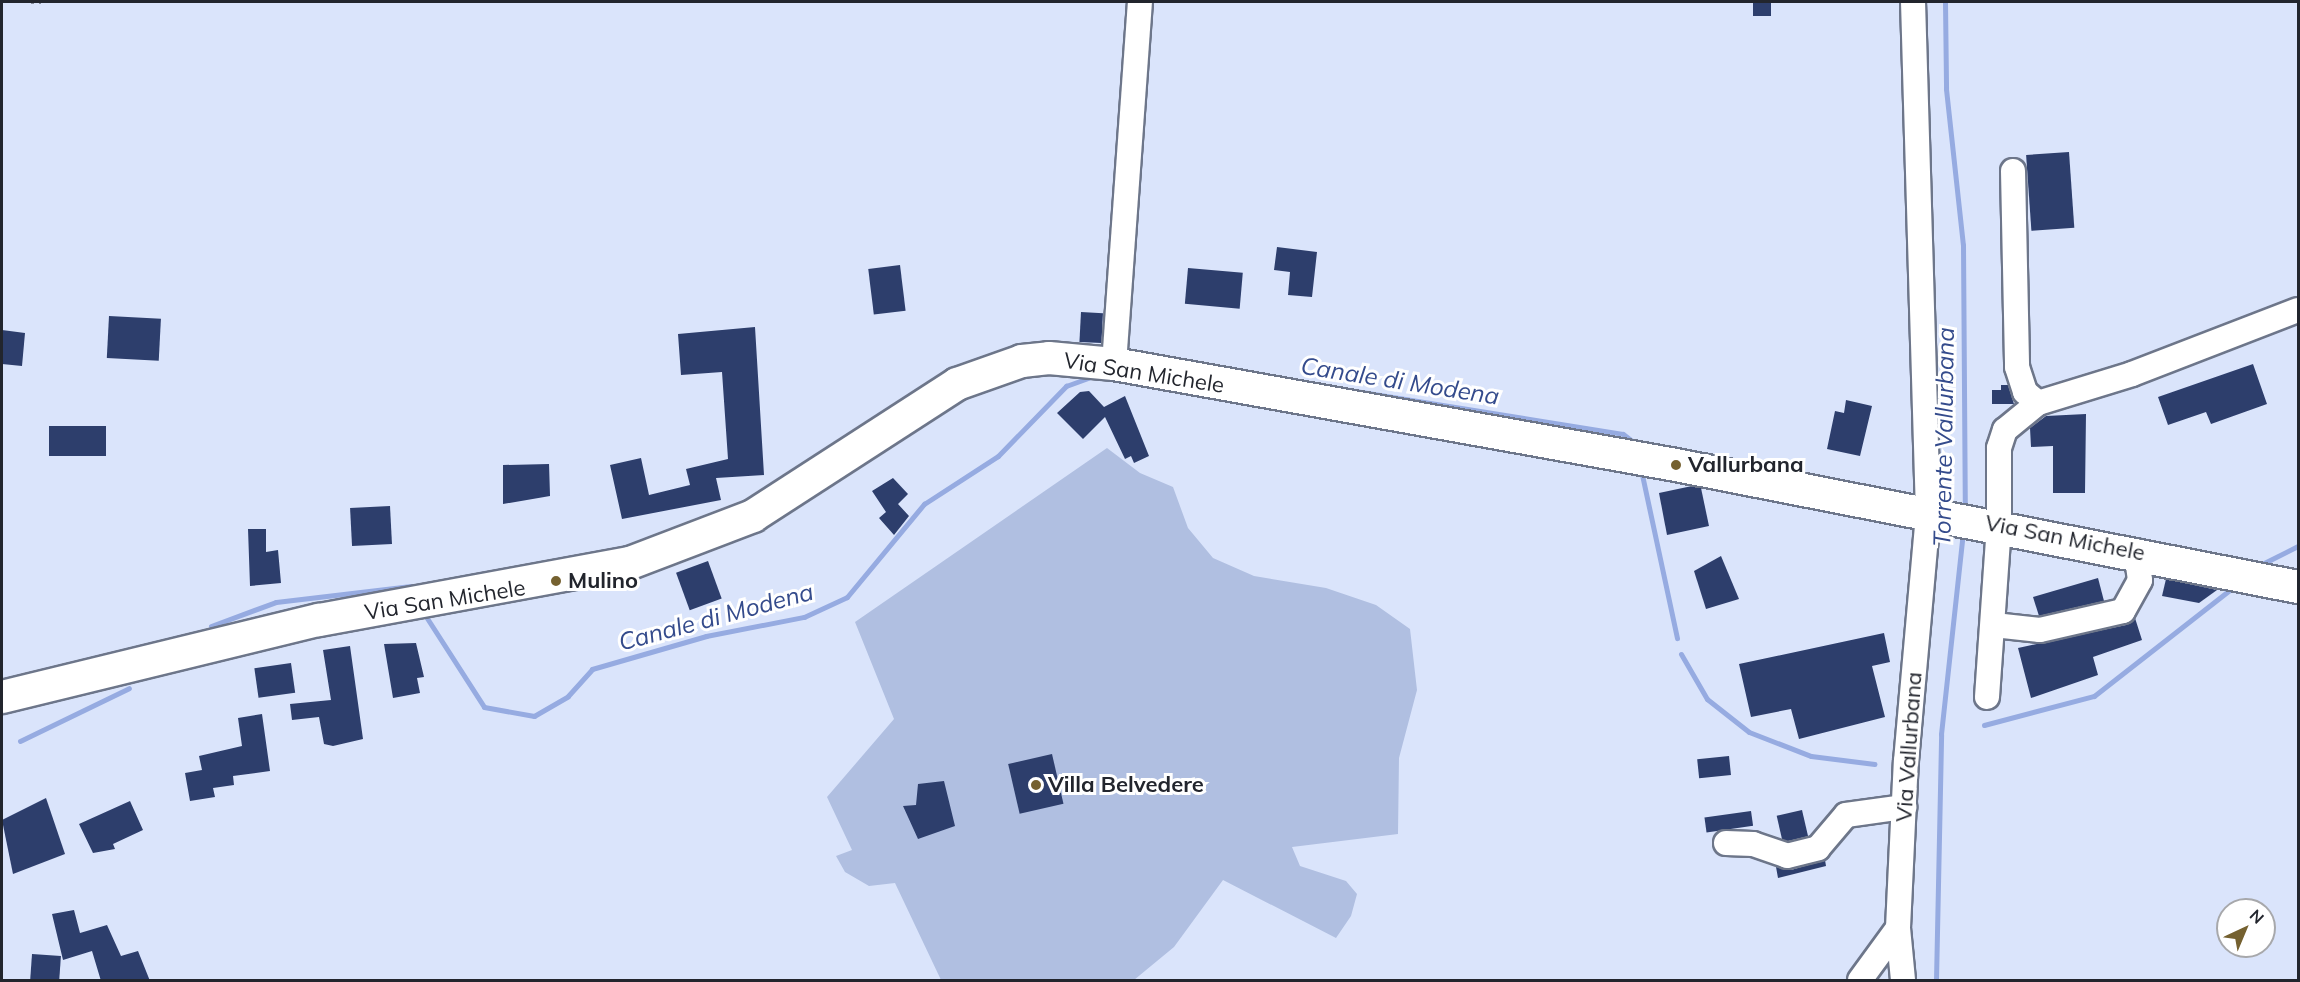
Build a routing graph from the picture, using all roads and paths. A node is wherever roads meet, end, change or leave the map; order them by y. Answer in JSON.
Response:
{"nodes":[{"id":1,"x":31,"y":2,"type":"edge"},
{"id":2,"x":41,"y":2,"type":"edge"},
{"id":3,"x":1140,"y":2,"type":"edge"},
{"id":4,"x":1913,"y":2,"type":"edge"},
{"id":5,"x":2013,"y":171,"type":"dead end"},
{"id":6,"x":2298,"y":310,"type":"edge"},
{"id":7,"x":1114,"y":364,"type":"junction"},
{"id":8,"x":2038,"y":403,"type":"junction"},
{"id":9,"x":1936,"y":514,"type":"junction"},
{"id":10,"x":1991,"y":524,"type":"junction"},
{"id":11,"x":2136,"y":551,"type":"junction"},
{"id":12,"x":2298,"y":587,"type":"edge"},
{"id":13,"x":1994,"y":625,"type":"junction"},
{"id":14,"x":2,"y":697,"type":"edge"},
{"id":15,"x":1987,"y":697,"type":"dead end"},
{"id":16,"x":1904,"y":807,"type":"junction"},
{"id":17,"x":1726,"y":843,"type":"dead end"},
{"id":18,"x":1898,"y":928,"type":"junction"},
{"id":19,"x":1860,"y":981,"type":"edge"},
{"id":20,"x":1903,"y":981,"type":"edge"}],
"edges":[{"from":1,"to":2,"type":"path"},
{"from":3,"to":7,"type":"street"},
{"from":4,"to":9,"type":"street","name":"Via Vallurbana"},
{"from":5,"to":8,"type":"street"},
{"from":6,"to":8,"type":"street"},
{"from":7,"to":9,"type":"main road","name":"Via San Michele"},
{"from":7,"to":14,"type":"main road","name":"Via San Michele"},
{"from":8,"to":10,"type":"street"},
{"from":9,"to":10,"type":"main road","name":"Via San Michele"},
{"from":9,"to":16,"type":"street","name":"Via Vallurbana"},
{"from":10,"to":11,"type":"main road","name":"Via San Michele"},
{"from":10,"to":13,"type":"street"},
{"from":11,"to":12,"type":"main road","name":"Via San Michele"},
{"from":11,"to":13,"type":"street"},
{"from":13,"to":15,"type":"street"},
{"from":16,"to":17,"type":"street"},
{"from":16,"to":18,"type":"street","name":"Via Vallurbana"},
{"from":18,"to":19,"type":"street"},
{"from":18,"to":20,"type":"street","name":"Via Vallurbana"}]}
